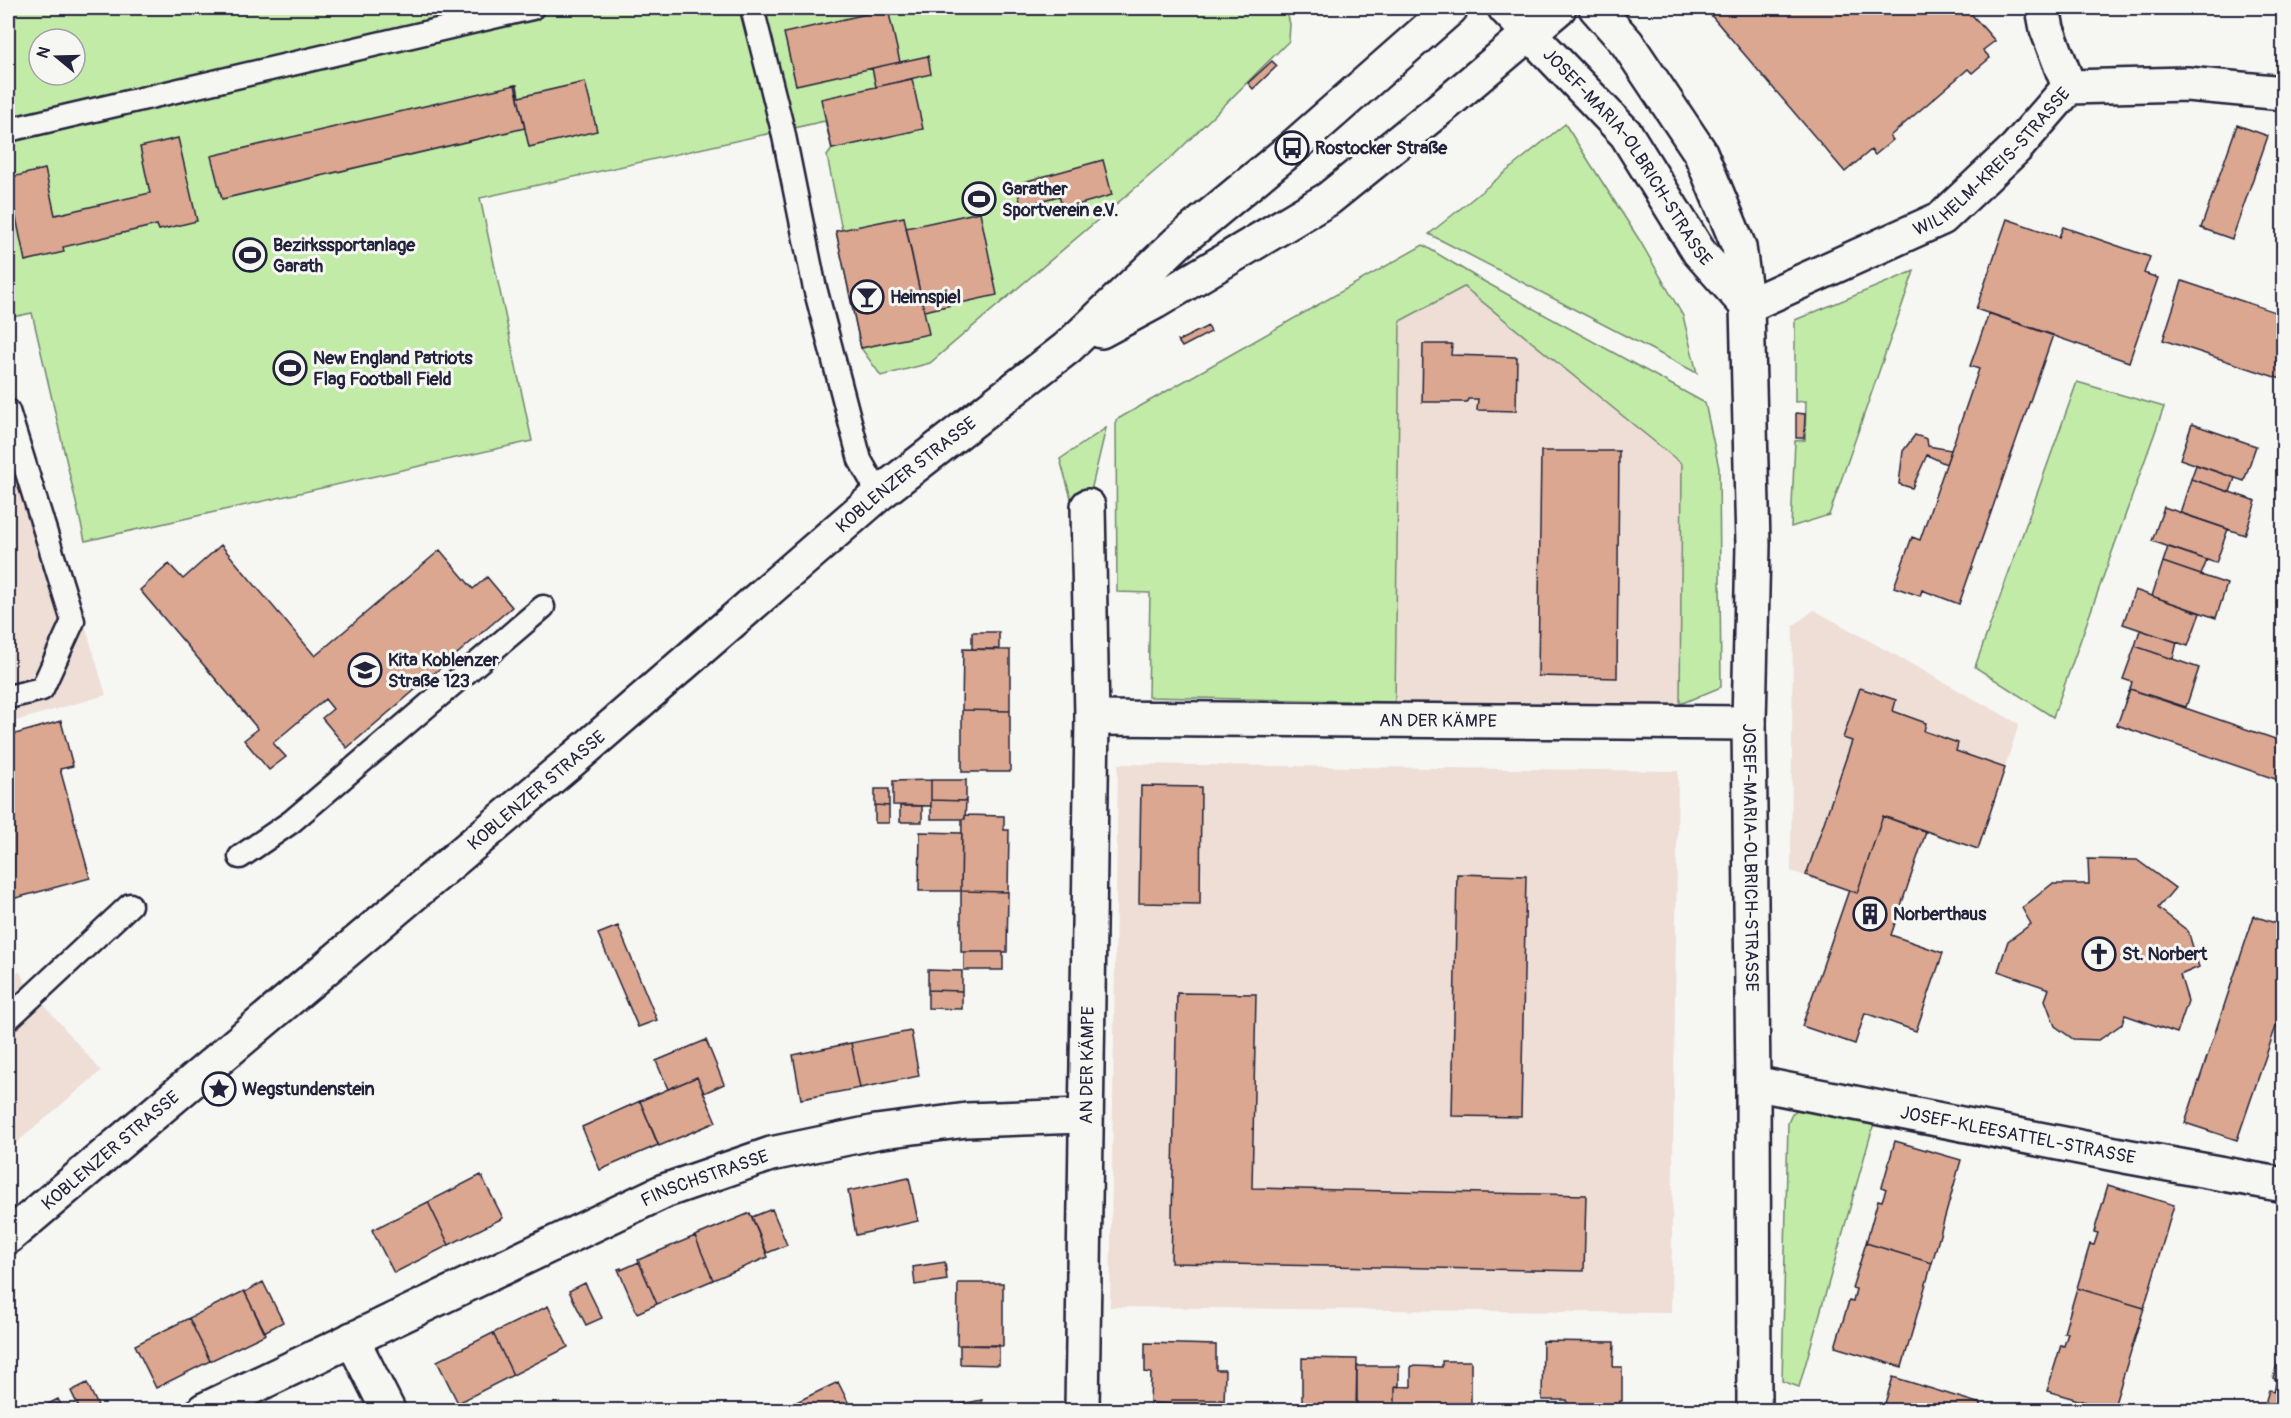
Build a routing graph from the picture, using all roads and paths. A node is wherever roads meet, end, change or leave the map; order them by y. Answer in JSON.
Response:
{"nodes":[{"id":1,"x":532,"y":8,"type":"edge"},
{"id":2,"x":752,"y":8,"type":"edge"},
{"id":3,"x":1451,"y":8,"type":"edge"},
{"id":4,"x":1505,"y":8,"type":"edge"},
{"id":5,"x":1559,"y":8,"type":"edge"},
{"id":6,"x":1596,"y":8,"type":"edge"},
{"id":7,"x":2043,"y":8,"type":"edge"},
{"id":8,"x":1530,"y":32,"type":"junction"},
{"id":9,"x":2069,"y":87,"type":"junction"},
{"id":10,"x":2283,"y":93,"type":"edge"},
{"id":11,"x":8,"y":130,"type":"edge"},
{"id":12,"x":1747,"y":306,"type":"junction"},
{"id":13,"x":1067,"y":348,"type":"junction"},
{"id":14,"x":8,"y":411,"type":"edge"},
{"id":15,"x":879,"y":494,"type":"junction"},
{"id":16,"x":1088,"y":506,"type":"dead end"},
{"id":17,"x":543,"y":607,"type":"dead end"},
{"id":18,"x":8,"y":697,"type":"edge"},
{"id":19,"x":1092,"y":718,"type":"junction"},
{"id":20,"x":1749,"y":723,"type":"junction"},
{"id":21,"x":240,"y":857,"type":"dead end"},
{"id":22,"x":130,"y":905,"type":"dead end"},
{"id":23,"x":8,"y":1019,"type":"edge"},
{"id":24,"x":1753,"y":1083,"type":"junction"},
{"id":25,"x":1084,"y":1116,"type":"junction"},
{"id":26,"x":2283,"y":1185,"type":"edge"},
{"id":27,"x":8,"y":1237,"type":"edge"},
{"id":28,"x":352,"y":1340,"type":"junction"},
{"id":29,"x":204,"y":1410,"type":"edge"},
{"id":30,"x":388,"y":1410,"type":"edge"},
{"id":31,"x":1082,"y":1410,"type":"edge"},
{"id":32,"x":1754,"y":1410,"type":"edge"}],
"edges":[{"from":1,"to":11,"type":"lane"},
{"from":2,"to":15,"type":"lane"},
{"from":3,"to":13,"type":"street","name":"KOBLENZER STRASSE"},
{"from":4,"to":8,"type":"street","name":"JOSEF-MARIA-OLBRICH-STRASSE"},
{"from":5,"to":8,"type":"street","name":"KOBLENZER STRASSE"},
{"from":6,"to":12,"type":"street","name":"JOSEF-MARIA-OLBRICH-STRASSE"},
{"from":7,"to":9,"type":"street"},
{"from":8,"to":12,"type":"street","name":"JOSEF-MARIA-OLBRICH-STRASSE"},
{"from":8,"to":13,"type":"street","name":"KOBLENZER STRASSE"},
{"from":9,"to":10,"type":"street","name":"WILHELM-KREIS-STRASSE"},
{"from":9,"to":12,"type":"street","name":"WILHELM-KREIS-STRASSE"},
{"from":12,"to":20,"type":"street","name":"JOSEF-MARIA-OLBRICH-STRASSE"},
{"from":13,"to":15,"type":"street","name":"KOBLENZER STRASSE"},
{"from":14,"to":18,"type":"lane"},
{"from":15,"to":27,"type":"street","name":"KOBLENZER STRASSE"},
{"from":16,"to":19,"type":"street","name":"AN DER KÄMPE"},
{"from":17,"to":21,"type":"lane"},
{"from":19,"to":20,"type":"street","name":"AN DER KÄMPE"},
{"from":19,"to":25,"type":"street","name":"AN DER KÄMPE"},
{"from":20,"to":24,"type":"street","name":"JOSEF-MARIA-OLBRICH-STRASSE"},
{"from":22,"to":23,"type":"lane"},
{"from":24,"to":26,"type":"street","name":"JOSEF-KLEESATTEL-STRASSE"},
{"from":24,"to":32,"type":"street","name":"JOSEF-MARIA-OLBRICH-STRASSE"},
{"from":25,"to":28,"type":"street","name":"FINSCHSTRASSE"},
{"from":25,"to":31,"type":"street","name":"AN DER KÄMPE"},
{"from":28,"to":29,"type":"street","name":"FINSCHSTRASSE"},
{"from":28,"to":30,"type":"street"}]}
